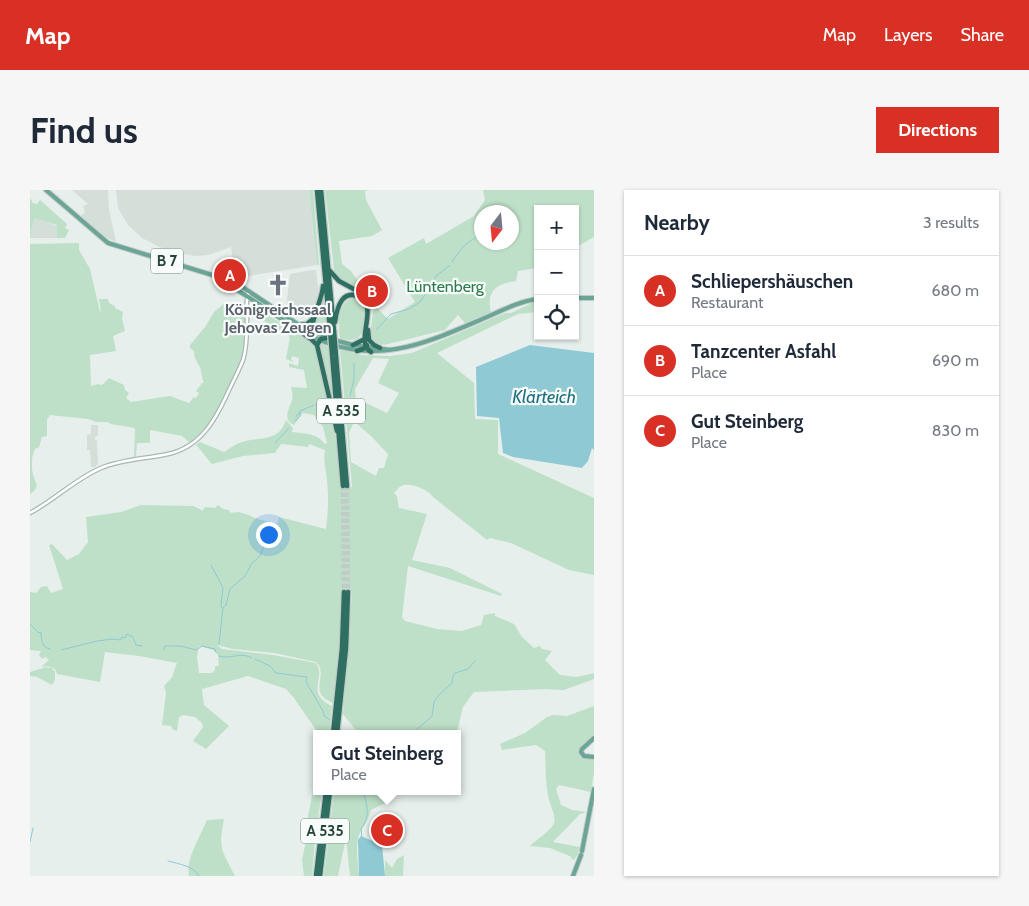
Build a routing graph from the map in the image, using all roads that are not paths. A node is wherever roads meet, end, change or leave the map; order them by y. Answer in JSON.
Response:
{"nodes":[{"id":1,"x":46,"y":190,"type":"edge"},
{"id":2,"x":317,"y":190,"type":"edge"},
{"id":3,"x":321,"y":190,"type":"edge"},
{"id":4,"x":326,"y":267,"type":"junction"},
{"id":5,"x":248,"y":294,"type":"junction"},
{"id":6,"x":579,"y":298,"type":"edge"},
{"id":7,"x":594,"y":298,"type":"edge"},
{"id":8,"x":534,"y":300,"type":"edge"},
{"id":9,"x":315,"y":316,"type":"junction"},
{"id":10,"x":299,"y":325,"type":"junction"},
{"id":11,"x":333,"y":330,"type":"junction"},
{"id":12,"x":299,"y":331,"type":"junction"},
{"id":13,"x":310,"y":331,"type":"junction"},
{"id":14,"x":312,"y":337,"type":"junction"},
{"id":15,"x":327,"y":338,"type":"junction"},
{"id":16,"x":367,"y":339,"type":"junction"},
{"id":17,"x":319,"y":340,"type":"junction"},
{"id":18,"x":352,"y":345,"type":"junction"},
{"id":19,"x":316,"y":346,"type":"junction"},
{"id":20,"x":365,"y":347,"type":"junction"},
{"id":21,"x":380,"y":348,"type":"junction"},
{"id":22,"x":390,"y":350,"type":"junction"},
{"id":23,"x":357,"y":351,"type":"junction"},
{"id":24,"x":371,"y":352,"type":"junction"},
{"id":25,"x":334,"y":355,"type":"junction"},
{"id":26,"x":340,"y":440,"type":"junction"},
{"id":27,"x":30,"y":513,"type":"edge"},
{"id":28,"x":346,"y":592,"type":"tunnel mouth"},
{"id":29,"x":340,"y":689,"type":"junction"},
{"id":30,"x":334,"y":730,"type":"edge"},
{"id":31,"x":337,"y":730,"type":"edge"},
{"id":32,"x":594,"y":738,"type":"edge"},
{"id":33,"x":594,"y":757,"type":"edge"},
{"id":34,"x":594,"y":789,"type":"edge"},
{"id":35,"x":326,"y":795,"type":"edge"},
{"id":36,"x":329,"y":795,"type":"edge"},
{"id":37,"x":319,"y":872,"type":"edge"},
{"id":38,"x":316,"y":876,"type":"edge"},
{"id":39,"x":573,"y":876,"type":"edge"}],
"edges":[{"from":1,"to":5,"type":"main road","number":"B 7"},
{"from":2,"to":4,"type":"highway","number":"A 535"},
{"from":3,"to":4,"type":"highway","number":"A 535"},
{"from":4,"to":9,"type":"highway"},
{"from":4,"to":11,"type":"highway","number":"A 535"},
{"from":4,"to":16,"type":"highway"},
{"from":5,"to":10,"type":"main road","number":"B 7"},
{"from":5,"to":12,"type":"main road","number":"B 7"},
{"from":5,"to":27,"type":"street"},
{"from":6,"to":7,"type":"main road"},
{"from":8,"to":22,"type":"main road","number":"B 7"},
{"from":9,"to":10,"type":"highway"},
{"from":9,"to":13,"type":"highway"},
{"from":10,"to":13,"type":"main road","number":"B 7"},
{"from":11,"to":16,"type":"highway"},
{"from":11,"to":25,"type":"highway","number":"A 535","bridge":true},
{"from":12,"to":14,"type":"main road","number":"B 7"},
{"from":12,"to":19,"type":"highway"},
{"from":13,"to":14,"type":"highway"},
{"from":13,"to":15,"type":"main road","number":"B 7"},
{"from":14,"to":17,"type":"main road","number":"B 7"},
{"from":15,"to":17,"type":"highway"},
{"from":15,"to":18,"type":"main road","number":"B 7"},
{"from":16,"to":18,"type":"highway"},
{"from":16,"to":20,"type":"highway"},
{"from":16,"to":21,"type":"highway"},
{"from":17,"to":19,"type":"highway"},
{"from":17,"to":23,"type":"main road","number":"B 7"},
{"from":18,"to":20,"type":"main road","number":"B 7"},
{"from":19,"to":26,"type":"highway"},
{"from":20,"to":21,"type":"main road","number":"B 7"},
{"from":20,"to":23,"type":"highway"},
{"from":20,"to":24,"type":"highway"},
{"from":21,"to":22,"type":"main road","number":"B 7"},
{"from":22,"to":24,"type":"main road","number":"B 7"},
{"from":23,"to":24,"type":"main road","number":"B 7"},
{"from":25,"to":26,"type":"highway","number":"A 535"},
{"from":25,"to":26,"type":"highway","number":"A 535"},
{"from":28,"to":29,"type":"highway"},
{"from":29,"to":30,"type":"highway"},
{"from":29,"to":31,"type":"highway"},
{"from":32,"to":33,"type":"main road"},
{"from":34,"to":39,"type":"main road"},
{"from":35,"to":37,"type":"highway","number":"A 535"},
{"from":36,"to":37,"type":"highway","number":"A 535"},
{"from":37,"to":38,"type":"highway","number":"A 535"}]}
